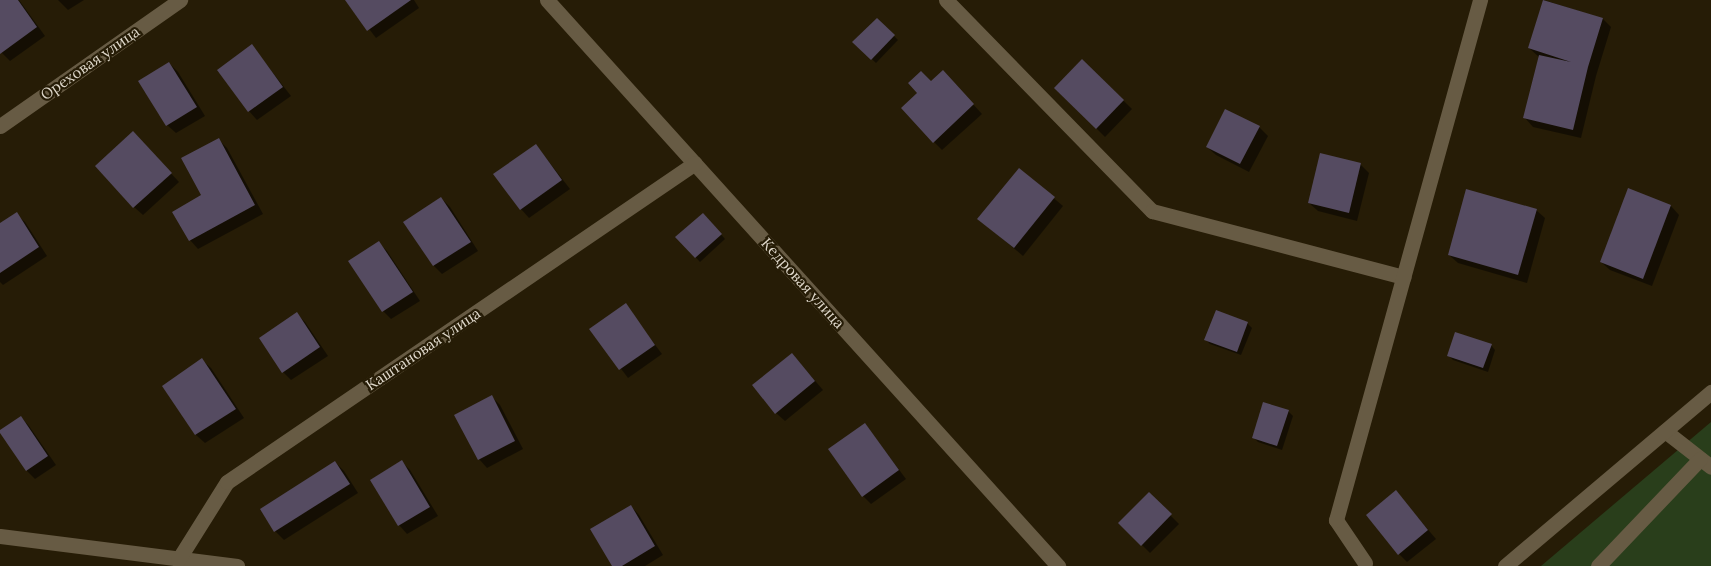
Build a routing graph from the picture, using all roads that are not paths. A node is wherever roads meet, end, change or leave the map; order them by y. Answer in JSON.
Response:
{"nodes":[{"id":1,"x":180,"y":0,"type":"edge"},
{"id":2,"x":547,"y":0,"type":"edge"},
{"id":3,"x":946,"y":0,"type":"edge"},
{"id":4,"x":1480,"y":0,"type":"edge"},
{"id":5,"x":0,"y":126,"type":"edge"},
{"id":6,"x":695,"y":163,"type":"junction"},
{"id":7,"x":1403,"y":277,"type":"junction"},
{"id":8,"x":1711,"y":392,"type":"edge"},
{"id":9,"x":1664,"y":431,"type":"junction"},
{"id":10,"x":1706,"y":463,"type":"edge"},
{"id":11,"x":0,"y":536,"type":"edge"},
{"id":12,"x":178,"y":560,"type":"junction"},
{"id":13,"x":1364,"y":563,"type":"dead end"},
{"id":14,"x":237,"y":566,"type":"edge"},
{"id":15,"x":1058,"y":566,"type":"edge"},
{"id":16,"x":1505,"y":566,"type":"edge"},
{"id":17,"x":1598,"y":566,"type":"edge"}],
"edges":[{"from":1,"to":5,"type":"street","name":"Ореховая улица"},
{"from":2,"to":6,"type":"street","name":"Кедровая улица"},
{"from":3,"to":7,"type":"street"},
{"from":4,"to":7,"type":"street"},
{"from":6,"to":12,"type":"street","name":"Каштановая улица"},
{"from":6,"to":15,"type":"street","name":"Кедровая улица"},
{"from":7,"to":13,"type":"street"},
{"from":8,"to":9,"type":"street"},
{"from":9,"to":10,"type":"street"},
{"from":9,"to":16,"type":"street"},
{"from":10,"to":17,"type":"street"},
{"from":11,"to":12,"type":"street"},
{"from":12,"to":14,"type":"street"}]}
